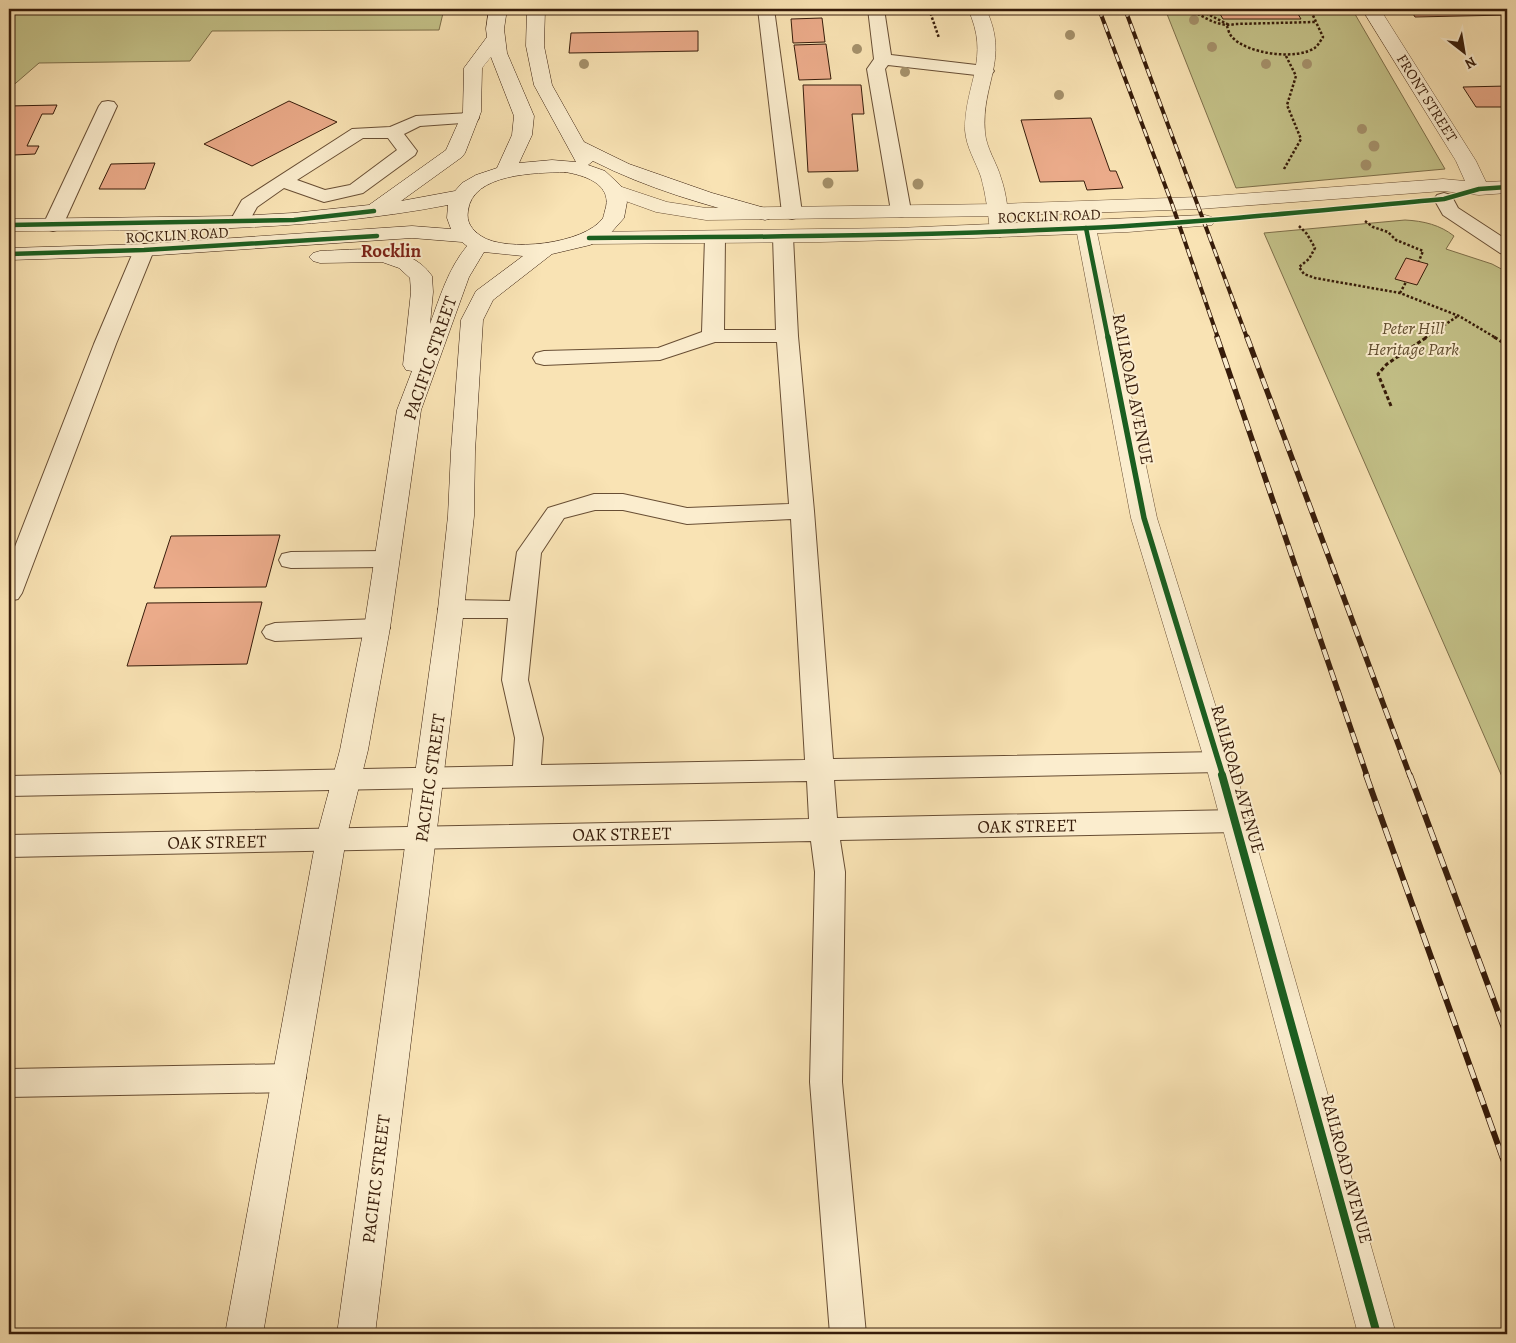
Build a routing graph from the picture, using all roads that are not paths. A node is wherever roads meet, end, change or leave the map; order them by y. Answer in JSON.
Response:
{"nodes":[{"id":1,"x":498,"y":9,"type":"edge"},
{"id":2,"x":536,"y":9,"type":"edge"},
{"id":3,"x":766,"y":9,"type":"edge"},
{"id":4,"x":876,"y":9,"type":"edge"},
{"id":5,"x":977,"y":9,"type":"edge"},
{"id":6,"x":1371,"y":9,"type":"edge"},
{"id":7,"x":496,"y":36,"type":"junction"},
{"id":8,"x":883,"y":59,"type":"junction"},
{"id":9,"x":985,"y":70,"type":"junction"},
{"id":10,"x":108,"y":106,"type":"dead end"},
{"id":11,"x":470,"y":118,"type":"junction"},
{"id":12,"x":393,"y":132,"type":"junction"},
{"id":13,"x":576,"y":145,"type":"junction"},
{"id":14,"x":589,"y":170,"type":"junction"},
{"id":15,"x":506,"y":171,"type":"junction"},
{"id":16,"x":282,"y":181,"type":"junction"},
{"id":17,"x":1507,"y":187,"type":"edge"},
{"id":18,"x":1479,"y":189,"type":"junction"},
{"id":19,"x":613,"y":190,"type":"junction"},
{"id":20,"x":462,"y":196,"type":"junction"},
{"id":21,"x":1444,"y":199,"type":"junction"},
{"id":22,"x":998,"y":210,"type":"junction"},
{"id":23,"x":374,"y":211,"type":"junction"},
{"id":24,"x":901,"y":211,"type":"junction"},
{"id":25,"x":765,"y":214,"type":"junction"},
{"id":26,"x":240,"y":221,"type":"junction"},
{"id":27,"x":9,"y":225,"type":"edge"},
{"id":28,"x":53,"y":225,"type":"junction"},
{"id":29,"x":788,"y":225,"type":"junction"},
{"id":30,"x":1086,"y":228,"type":"junction"},
{"id":31,"x":1000,"y":231,"type":"junction"},
{"id":32,"x":9,"y":234,"type":"edge"},
{"id":33,"x":589,"y":238,"type":"junction"},
{"id":34,"x":714,"y":238,"type":"junction"},
{"id":35,"x":472,"y":240,"type":"junction"},
{"id":36,"x":1507,"y":249,"type":"edge"},
{"id":37,"x":144,"y":250,"type":"junction"},
{"id":38,"x":544,"y":251,"type":"junction"},
{"id":39,"x":9,"y":254,"type":"edge"},
{"id":40,"x":713,"y":336,"type":"junction"},
{"id":41,"x":787,"y":336,"type":"junction"},
{"id":42,"x":544,"y":358,"type":"dead end"},
{"id":43,"x":409,"y":410,"type":"junction"},
{"id":44,"x":802,"y":511,"type":"junction"},
{"id":45,"x":386,"y":559,"type":"junction"},
{"id":46,"x":292,"y":560,"type":"dead end"},
{"id":47,"x":9,"y":593,"type":"edge"},
{"id":48,"x":451,"y":609,"type":"junction"},
{"id":49,"x":522,"y":610,"type":"junction"},
{"id":50,"x":377,"y":628,"type":"junction"},
{"id":51,"x":275,"y":632,"type":"dead end"},
{"id":52,"x":1219,"y":762,"type":"junction"},
{"id":53,"x":821,"y":770,"type":"junction"},
{"id":54,"x":526,"y":776,"type":"junction"},
{"id":55,"x":431,"y":778,"type":"junction"},
{"id":56,"x":347,"y":779,"type":"junction"},
{"id":57,"x":9,"y":786,"type":"edge"},
{"id":58,"x":1236,"y":821,"type":"junction"},
{"id":59,"x":824,"y":830,"type":"junction"},
{"id":60,"x":423,"y":838,"type":"junction"},
{"id":61,"x":331,"y":839,"type":"junction"},
{"id":62,"x":9,"y":846,"type":"edge"},
{"id":63,"x":290,"y":1078,"type":"junction"},
{"id":64,"x":9,"y":1083,"type":"edge"},
{"id":65,"x":244,"y":1334,"type":"edge"},
{"id":66,"x":356,"y":1334,"type":"edge"},
{"id":67,"x":848,"y":1334,"type":"edge"},
{"id":68,"x":1377,"y":1334,"type":"edge"}],
"edges":[{"from":1,"to":7,"type":"main road"},
{"from":2,"to":13,"type":"main road"},
{"from":3,"to":29,"type":"lane"},
{"from":4,"to":8,"type":"lane"},
{"from":5,"to":9,"type":"main road"},
{"from":6,"to":18,"type":"main road","name":"FRONT STREET"},
{"from":7,"to":11,"type":"main road"},
{"from":7,"to":15,"type":"main road"},
{"from":8,"to":9,"type":"lane"},
{"from":8,"to":24,"type":"lane"},
{"from":9,"to":22,"type":"main road"},
{"from":10,"to":28,"type":"lane"},
{"from":11,"to":12,"type":"lane"},
{"from":11,"to":23,"type":"main road"},
{"from":12,"to":16,"type":"lane"},
{"from":12,"to":16,"type":"lane"},
{"from":13,"to":14,"type":"main road"},
{"from":13,"to":25,"type":"main road"},
{"from":14,"to":15,"type":"main road"},
{"from":14,"to":19,"type":"main road"},
{"from":15,"to":20,"type":"main road"},
{"from":16,"to":26,"type":"lane"},
{"from":17,"to":18,"type":"main road","name":"ROCKLIN ROAD"},
{"from":18,"to":21,"type":"main road","name":"ROCKLIN ROAD"},
{"from":18,"to":22,"type":"main road","name":"ROCKLIN ROAD"},
{"from":19,"to":25,"type":"main road","name":"ROCKLIN ROAD"},
{"from":19,"to":33,"type":"main road"},
{"from":20,"to":23,"type":"main road","name":"ROCKLIN ROAD"},
{"from":20,"to":35,"type":"main road"},
{"from":21,"to":30,"type":"main road","name":"ROCKLIN ROAD"},
{"from":21,"to":36,"type":"lane"},
{"from":22,"to":24,"type":"main road","name":"ROCKLIN ROAD"},
{"from":22,"to":31,"type":"main road"},
{"from":23,"to":26,"type":"main road","name":"ROCKLIN ROAD"},
{"from":24,"to":29,"type":"main road","name":"ROCKLIN ROAD"},
{"from":25,"to":29,"type":"main road","name":"ROCKLIN ROAD"},
{"from":26,"to":28,"type":"main road","name":"ROCKLIN ROAD"},
{"from":27,"to":28,"type":"main road","name":"ROCKLIN ROAD"},
{"from":28,"to":32,"type":"main road"},
{"from":29,"to":31,"type":"main road","name":"ROCKLIN ROAD"},
{"from":29,"to":34,"type":"main road","name":"ROCKLIN ROAD"},
{"from":29,"to":41,"type":"lane"},
{"from":30,"to":31,"type":"main road","name":"ROCKLIN ROAD"},
{"from":30,"to":52,"type":"main road","name":"RAILROAD AVENUE"},
{"from":33,"to":34,"type":"main road","name":"ROCKLIN ROAD"},
{"from":33,"to":38,"type":"main road"},
{"from":34,"to":40,"type":"lane"},
{"from":35,"to":37,"type":"main road","name":"ROCKLIN ROAD"},
{"from":35,"to":38,"type":"main road","name":"ROCKLIN ROAD"},
{"from":35,"to":43,"type":"main road","name":"PACIFIC STREET"},
{"from":37,"to":39,"type":"main road","name":"ROCKLIN ROAD"},
{"from":37,"to":43,"type":"main road"},
{"from":37,"to":47,"type":"lane"},
{"from":38,"to":48,"type":"main road","name":"PACIFIC STREET"},
{"from":40,"to":41,"type":"lane"},
{"from":40,"to":42,"type":"lane"},
{"from":41,"to":44,"type":"lane"},
{"from":43,"to":45,"type":"main road","name":"PACIFIC STREET"},
{"from":44,"to":49,"type":"lane"},
{"from":44,"to":53,"type":"lane"},
{"from":45,"to":46,"type":"lane"},
{"from":45,"to":50,"type":"main road","name":"PACIFIC STREET"},
{"from":48,"to":49,"type":"lane"},
{"from":48,"to":55,"type":"main road","name":"PACIFIC STREET"},
{"from":49,"to":54,"type":"lane"},
{"from":50,"to":51,"type":"lane"},
{"from":50,"to":56,"type":"main road","name":"PACIFIC STREET"},
{"from":52,"to":53,"type":"lane"},
{"from":52,"to":58,"type":"main road","name":"RAILROAD AVENUE"},
{"from":53,"to":54,"type":"lane"},
{"from":53,"to":59,"type":"lane"},
{"from":54,"to":55,"type":"lane"},
{"from":55,"to":56,"type":"lane"},
{"from":55,"to":60,"type":"main road","name":"PACIFIC STREET"},
{"from":56,"to":57,"type":"lane"},
{"from":56,"to":61,"type":"main road","name":"PACIFIC STREET"},
{"from":58,"to":59,"type":"lane","name":"OAK STREET"},
{"from":58,"to":68,"type":"main road","name":"RAILROAD AVENUE"},
{"from":59,"to":60,"type":"lane","name":"OAK STREET"},
{"from":59,"to":67,"type":"lane"},
{"from":60,"to":61,"type":"lane","name":"OAK STREET"},
{"from":60,"to":66,"type":"main road","name":"PACIFIC STREET"},
{"from":61,"to":62,"type":"lane","name":"OAK STREET"},
{"from":61,"to":63,"type":"main road","name":"PACIFIC STREET"},
{"from":63,"to":64,"type":"lane"},
{"from":63,"to":65,"type":"main road","name":"PACIFIC STREET"}]}
